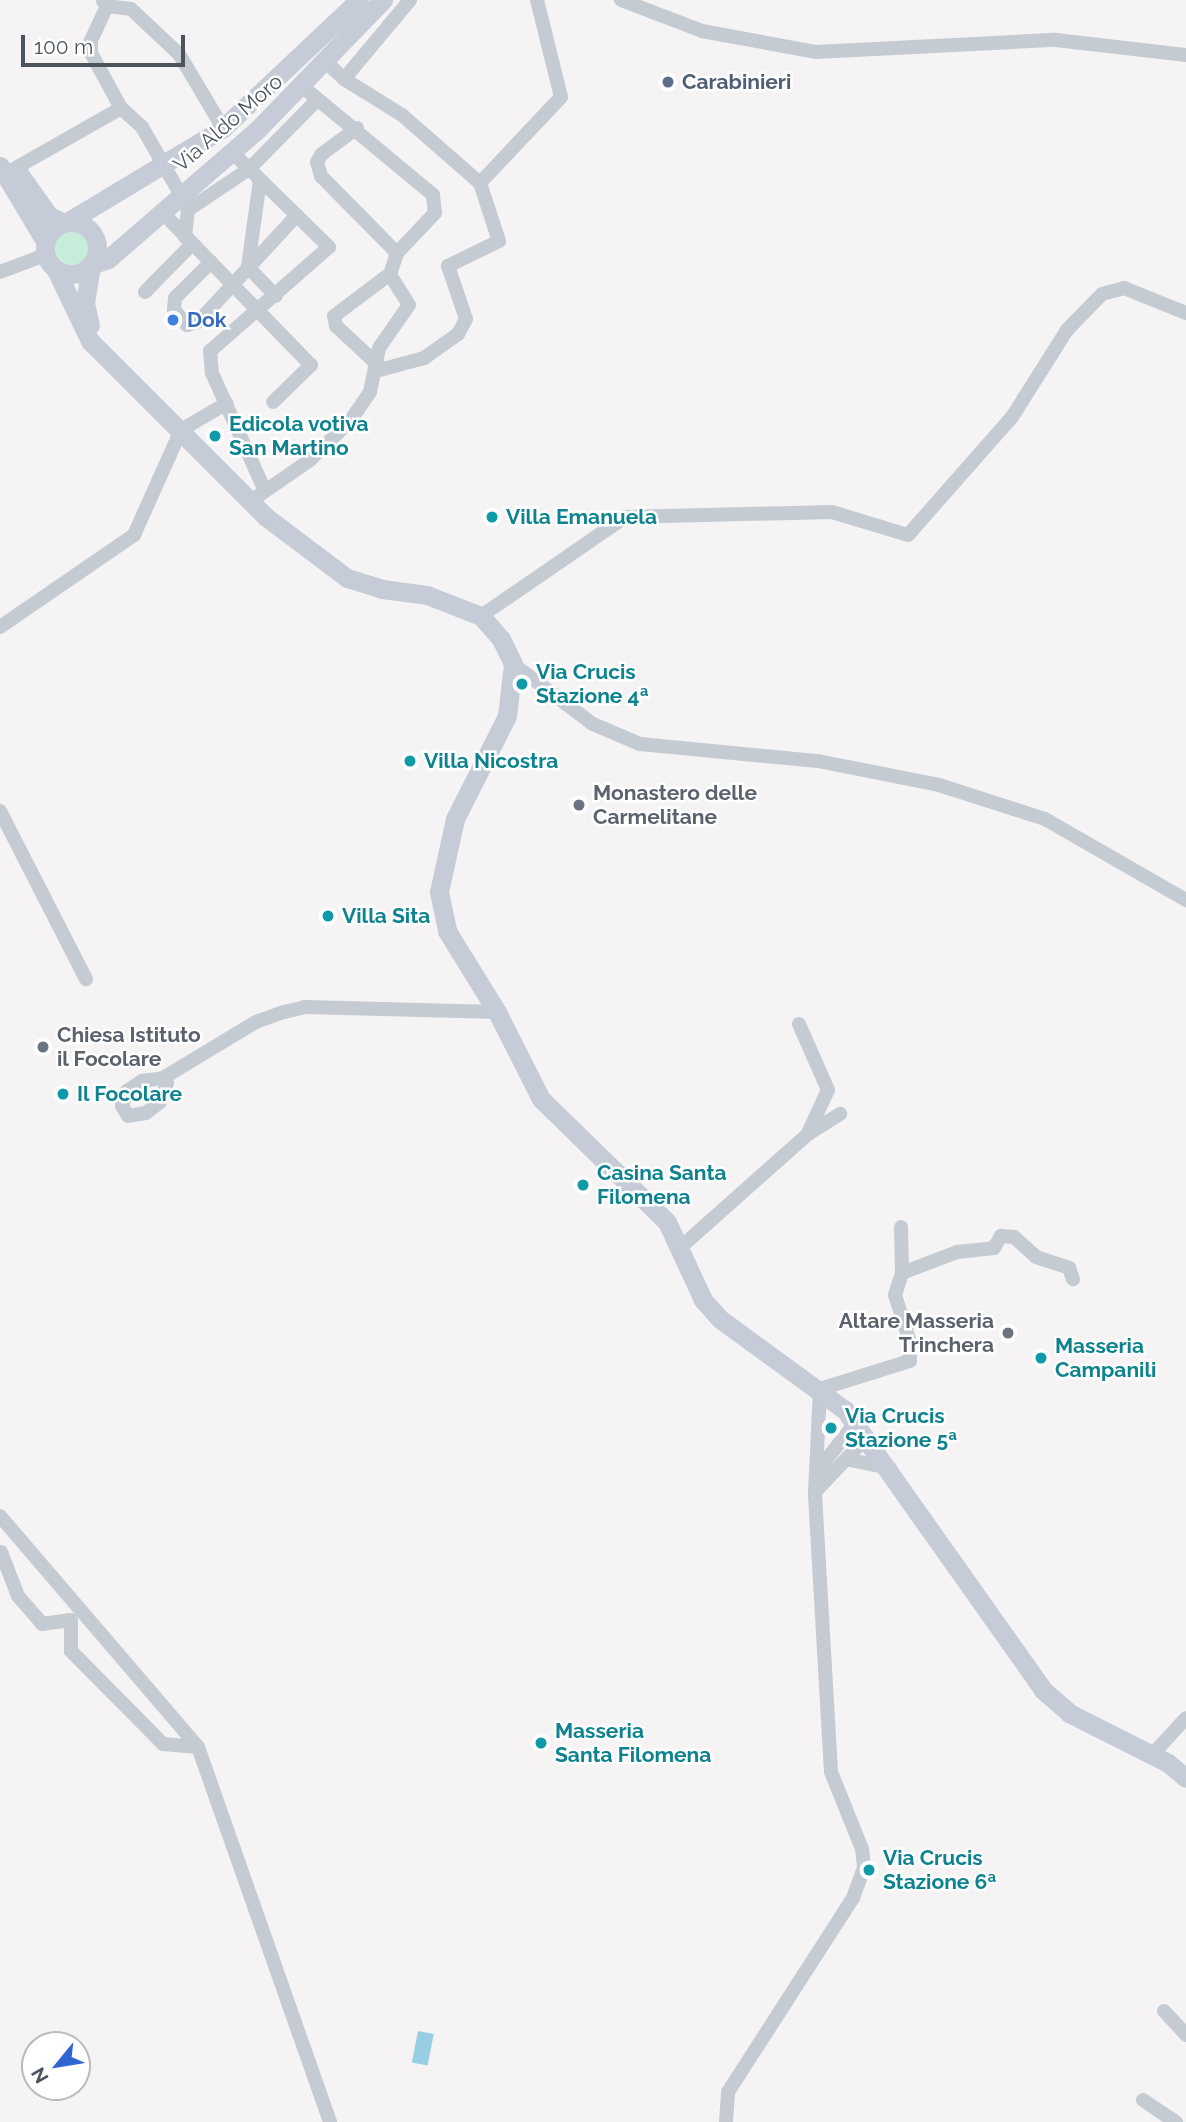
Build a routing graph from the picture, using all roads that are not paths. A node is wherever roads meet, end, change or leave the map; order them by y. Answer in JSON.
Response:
{"nodes":[{"id":1,"x":359,"y":0,"type":"edge"},
{"id":2,"x":383,"y":0,"type":"edge"},
{"id":3,"x":410,"y":0,"type":"edge"},
{"id":4,"x":537,"y":0,"type":"edge"},
{"id":5,"x":621,"y":0,"type":"edge"},
{"id":6,"x":104,"y":3,"type":"edge"},
{"id":7,"x":1186,"y":55,"type":"edge"},
{"id":8,"x":326,"y":62,"type":"junction"},
{"id":9,"x":344,"y":79,"type":"junction"},
{"id":10,"x":309,"y":94,"type":"junction"},
{"id":11,"x":121,"y":108,"type":"junction"},
{"id":12,"x":223,"y":128,"type":"junction"},
{"id":13,"x":357,"y":128,"type":"junction"},
{"id":14,"x":232,"y":152,"type":"junction"},
{"id":15,"x":164,"y":165,"type":"junction"},
{"id":16,"x":249,"y":169,"type":"junction"},
{"id":17,"x":2,"y":170,"type":"edge"},
{"id":18,"x":260,"y":180,"type":"junction"},
{"id":19,"x":480,"y":183,"type":"junction"},
{"id":20,"x":181,"y":195,"type":"junction"},
{"id":21,"x":161,"y":211,"type":"junction"},
{"id":22,"x":297,"y":215,"type":"junction"},
{"id":23,"x":66,"y":222,"type":"junction"},
{"id":24,"x":188,"y":241,"type":"junction"},
{"id":25,"x":397,"y":253,"type":"junction"},
{"id":26,"x":49,"y":255,"type":"junction"},
{"id":27,"x":211,"y":262,"type":"junction"},
{"id":28,"x":91,"y":265,"type":"junction"},
{"id":29,"x":248,"y":267,"type":"junction"},
{"id":30,"x":0,"y":272,"type":"edge"},
{"id":31,"x":390,"y":274,"type":"junction"},
{"id":32,"x":232,"y":284,"type":"junction"},
{"id":33,"x":145,"y":292,"type":"dead end"},
{"id":34,"x":276,"y":296,"type":"junction"},
{"id":35,"x":259,"y":311,"type":"junction"},
{"id":36,"x":1186,"y":313,"type":"edge"},
{"id":37,"x":105,"y":355,"type":"junction"},
{"id":38,"x":377,"y":368,"type":"junction"},
{"id":39,"x":227,"y":402,"type":"junction"},
{"id":40,"x":273,"y":402,"type":"dead end"},
{"id":41,"x":181,"y":430,"type":"junction"},
{"id":42,"x":258,"y":496,"type":"junction"},
{"id":43,"x":481,"y":616,"type":"junction"},
{"id":44,"x":0,"y":627,"type":"edge"},
{"id":45,"x":513,"y":664,"type":"junction"},
{"id":46,"x":0,"y":811,"type":"edge"},
{"id":47,"x":1186,"y":900,"type":"edge"},
{"id":48,"x":86,"y":979,"type":"dead end"},
{"id":49,"x":497,"y":1012,"type":"junction"},
{"id":50,"x":799,"y":1024,"type":"dead end"},
{"id":51,"x":163,"y":1078,"type":"dead end"},
{"id":52,"x":840,"y":1114,"type":"dead end"},
{"id":53,"x":808,"y":1134,"type":"junction"},
{"id":54,"x":901,"y":1227,"type":"dead end"},
{"id":55,"x":682,"y":1247,"type":"junction"},
{"id":56,"x":902,"y":1273,"type":"junction"},
{"id":57,"x":1073,"y":1279,"type":"dead end"},
{"id":58,"x":820,"y":1389,"type":"junction"},
{"id":59,"x":862,"y":1430,"type":"junction"},
{"id":60,"x":850,"y":1460,"type":"junction"},
{"id":61,"x":890,"y":1468,"type":"junction"},
{"id":62,"x":819,"y":1469,"type":"junction"},
{"id":63,"x":816,"y":1492,"type":"junction"},
{"id":64,"x":0,"y":1516,"type":"edge"},
{"id":65,"x":1,"y":1552,"type":"edge"},
{"id":66,"x":1186,"y":1717,"type":"edge"},
{"id":67,"x":198,"y":1747,"type":"junction"},
{"id":68,"x":1152,"y":1755,"type":"junction"},
{"id":69,"x":1186,"y":1778,"type":"edge"},
{"id":70,"x":1164,"y":2011,"type":"dead end"},
{"id":71,"x":1186,"y":2035,"type":"edge"},
{"id":72,"x":1143,"y":2100,"type":"dead end"},
{"id":73,"x":330,"y":2122,"type":"edge"},
{"id":74,"x":726,"y":2122,"type":"edge"},
{"id":75,"x":1176,"y":2122,"type":"edge"}],
"edges":[{"from":1,"to":12,"type":"main road","name":"Via Aldo Moro"},
{"from":2,"to":8,"type":"main road","name":"Via Aldo Moro"},
{"from":3,"to":9,"type":"street"},
{"from":4,"to":19,"type":"street"},
{"from":5,"to":7,"type":"street"},
{"from":6,"to":11,"type":"street"},
{"from":6,"to":12,"type":"street"},
{"from":8,"to":9,"type":"street"},
{"from":8,"to":10,"type":"main road","name":"Via Aldo Moro"},
{"from":9,"to":19,"type":"street"},
{"from":10,"to":13,"type":"street"},
{"from":10,"to":14,"type":"main road","name":"Via Aldo Moro"},
{"from":10,"to":16,"type":"street","name":"Via Aldo Moro"},
{"from":11,"to":15,"type":"street"},
{"from":11,"to":17,"type":"street"},
{"from":12,"to":15,"type":"main road","name":"Via Aldo Moro"},
{"from":13,"to":25,"type":"street"},
{"from":13,"to":25,"type":"street"},
{"from":14,"to":16,"type":"street"},
{"from":14,"to":20,"type":"main road","name":"Via Aldo Moro"},
{"from":15,"to":20,"type":"street"},
{"from":15,"to":23,"type":"main road","name":"Via Aldo Moro"},
{"from":16,"to":18,"type":"street"},
{"from":16,"to":24,"type":"street","name":"Via Aldo Moro"},
{"from":17,"to":23,"type":"main road"},
{"from":17,"to":26,"type":"main road"},
{"from":18,"to":22,"type":"street"},
{"from":18,"to":29,"type":"street"},
{"from":19,"to":38,"type":"street"},
{"from":20,"to":21,"type":"main road","name":"Via Aldo Moro"},
{"from":21,"to":24,"type":"street"},
{"from":21,"to":28,"type":"main road","name":"Via Aldo Moro"},
{"from":22,"to":29,"type":"street"},
{"from":22,"to":34,"type":"street"},
{"from":23,"to":26,"type":"main road"},
{"from":23,"to":28,"type":"main road"},
{"from":24,"to":27,"type":"street"},
{"from":24,"to":33,"type":"street"},
{"from":25,"to":31,"type":"street"},
{"from":26,"to":28,"type":"main road"},
{"from":26,"to":30,"type":"street"},
{"from":26,"to":37,"type":"main road"},
{"from":27,"to":32,"type":"street"},
{"from":27,"to":32,"type":"street"},
{"from":28,"to":37,"type":"main road"},
{"from":29,"to":32,"type":"street"},
{"from":29,"to":34,"type":"street"},
{"from":31,"to":38,"type":"street"},
{"from":31,"to":38,"type":"street"},
{"from":32,"to":35,"type":"street"},
{"from":34,"to":35,"type":"street"},
{"from":35,"to":39,"type":"street"},
{"from":35,"to":40,"type":"street"},
{"from":36,"to":43,"type":"street"},
{"from":37,"to":41,"type":"main road"},
{"from":38,"to":42,"type":"street"},
{"from":39,"to":41,"type":"street"},
{"from":39,"to":42,"type":"street"},
{"from":41,"to":42,"type":"main road"},
{"from":41,"to":44,"type":"street"},
{"from":42,"to":43,"type":"main road"},
{"from":43,"to":45,"type":"main road"},
{"from":45,"to":47,"type":"street"},
{"from":45,"to":49,"type":"main road"},
{"from":46,"to":48,"type":"street"},
{"from":49,"to":51,"type":"street"},
{"from":49,"to":55,"type":"main road"},
{"from":50,"to":53,"type":"street"},
{"from":52,"to":53,"type":"street"},
{"from":53,"to":55,"type":"street"},
{"from":54,"to":56,"type":"street"},
{"from":55,"to":58,"type":"main road"},
{"from":56,"to":57,"type":"street"},
{"from":56,"to":58,"type":"street"},
{"from":58,"to":59,"type":"main road"},
{"from":58,"to":62,"type":"street"},
{"from":59,"to":60,"type":"street"},
{"from":59,"to":61,"type":"main road"},
{"from":59,"to":62,"type":"street"},
{"from":60,"to":61,"type":"street"},
{"from":60,"to":63,"type":"street"},
{"from":61,"to":68,"type":"main road"},
{"from":62,"to":63,"type":"street"},
{"from":63,"to":74,"type":"street"},
{"from":64,"to":67,"type":"street"},
{"from":65,"to":67,"type":"street"},
{"from":66,"to":68,"type":"street"},
{"from":67,"to":73,"type":"street"},
{"from":68,"to":69,"type":"main road"},
{"from":70,"to":71,"type":"street"},
{"from":72,"to":75,"type":"street"}]}
